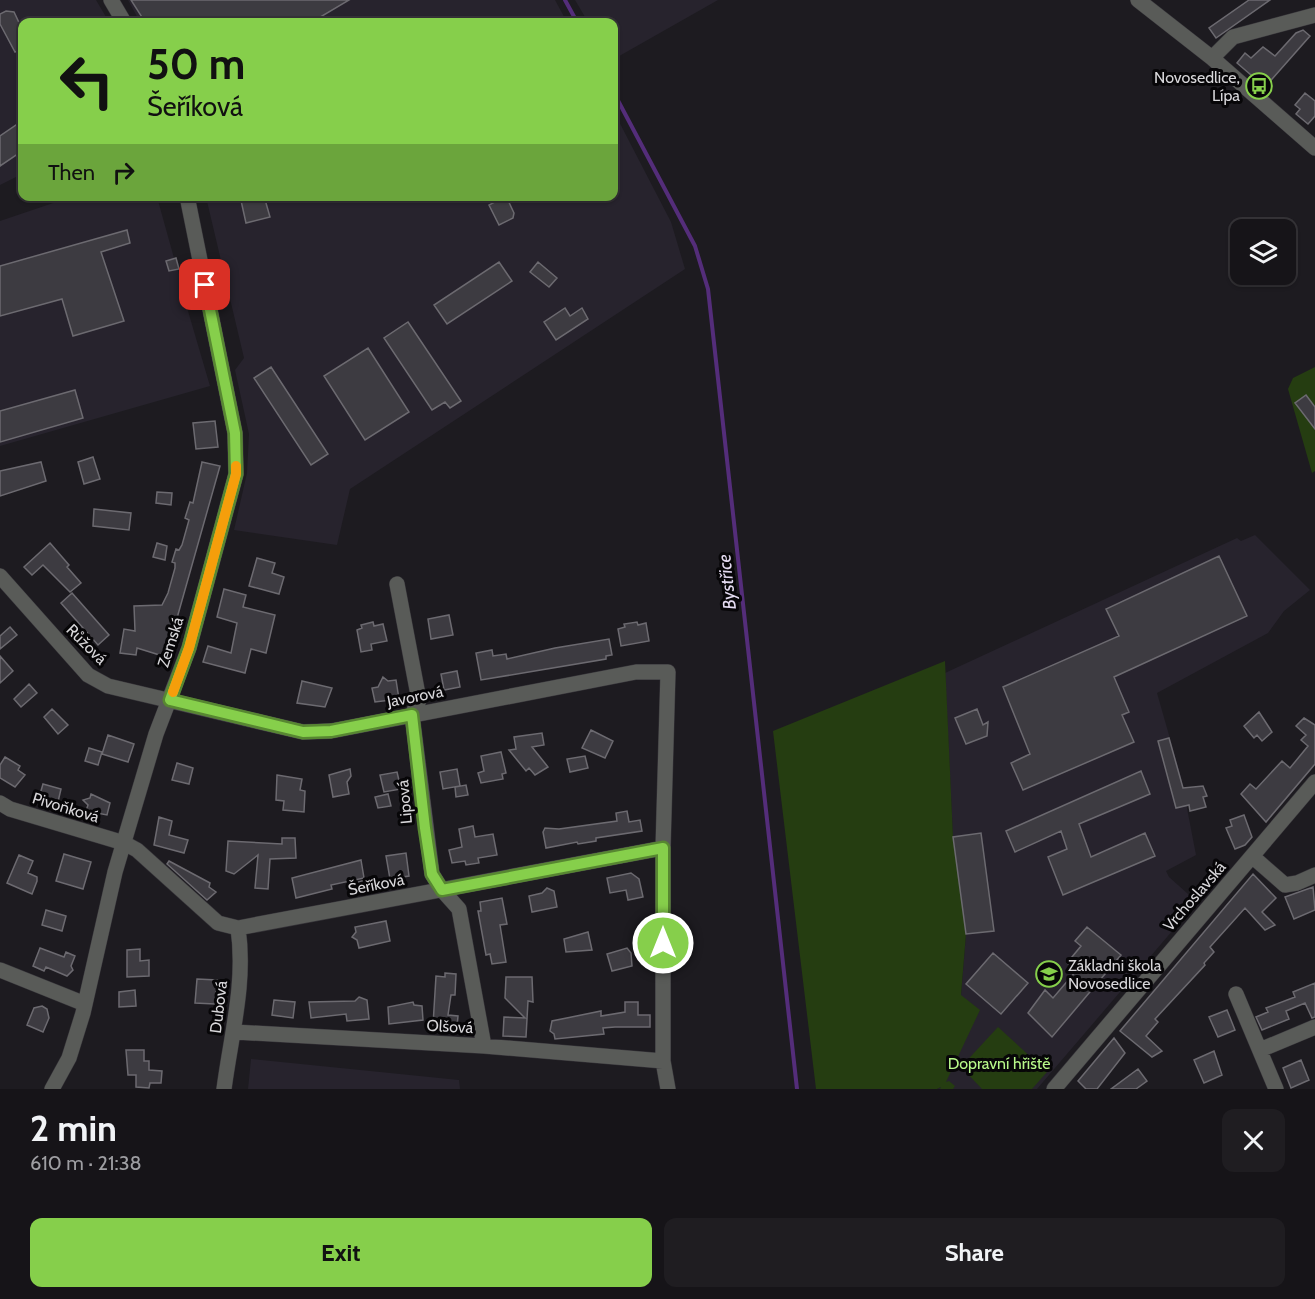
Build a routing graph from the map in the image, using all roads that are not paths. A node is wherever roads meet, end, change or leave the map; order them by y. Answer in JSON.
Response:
{"nodes":[{"id":1,"x":111,"y":0,"type":"edge"},
{"id":2,"x":1138,"y":0,"type":"edge"},
{"id":3,"x":1315,"y":15,"type":"edge"},
{"id":4,"x":122,"y":18,"type":"edge"},
{"id":5,"x":1212,"y":58,"type":"junction"},
{"id":6,"x":1315,"y":148,"type":"edge"},
{"id":7,"x":188,"y":201,"type":"edge"},
{"id":8,"x":0,"y":576,"type":"edge"},
{"id":9,"x":397,"y":584,"type":"dead end"},
{"id":10,"x":170,"y":700,"type":"junction"},
{"id":11,"x":412,"y":715,"type":"junction"},
{"id":12,"x":1315,"y":782,"type":"edge"},
{"id":13,"x":0,"y":803,"type":"edge"},
{"id":14,"x":124,"y":843,"type":"junction"},
{"id":15,"x":663,"y":848,"type":"junction"},
{"id":16,"x":1253,"y":856,"type":"junction"},
{"id":17,"x":1315,"y":875,"type":"edge"},
{"id":18,"x":442,"y":890,"type":"junction"},
{"id":19,"x":238,"y":928,"type":"junction"},
{"id":20,"x":0,"y":970,"type":"edge"},
{"id":21,"x":1236,"y":994,"type":"dead end"},
{"id":22,"x":85,"y":1004,"type":"junction"},
{"id":23,"x":1315,"y":1027,"type":"edge"},
{"id":24,"x":235,"y":1032,"type":"junction"},
{"id":25,"x":484,"y":1046,"type":"junction"},
{"id":26,"x":1260,"y":1050,"type":"junction"},
{"id":27,"x":663,"y":1061,"type":"junction"},
{"id":28,"x":1062,"y":1085,"type":"edge"},
{"id":29,"x":52,"y":1089,"type":"edge"},
{"id":30,"x":224,"y":1089,"type":"edge"},
{"id":31,"x":668,"y":1089,"type":"edge"},
{"id":32,"x":1276,"y":1089,"type":"edge"}],
"edges":[{"from":1,"to":4,"type":"street"},
{"from":2,"to":5,"type":"street"},
{"from":3,"to":5,"type":"street"},
{"from":5,"to":6,"type":"street"},
{"from":7,"to":10,"type":"street","name":"Zemská"},
{"from":8,"to":10,"type":"street","name":"Růžová"},
{"from":9,"to":11,"type":"street","name":"Lipová"},
{"from":10,"to":11,"type":"street","name":"Javorová"},
{"from":10,"to":14,"type":"street","name":"Zemská"},
{"from":11,"to":15,"type":"street","name":"Javorová"},
{"from":11,"to":18,"type":"street","name":"Lipová"},
{"from":12,"to":16,"type":"street","name":"Vrchoslavská"},
{"from":13,"to":14,"type":"street","name":"Pivoňková"},
{"from":14,"to":19,"type":"street"},
{"from":14,"to":22,"type":"street","name":"Zemská"},
{"from":15,"to":18,"type":"street","name":"Šeříková"},
{"from":15,"to":27,"type":"street"},
{"from":16,"to":17,"type":"street"},
{"from":16,"to":28,"type":"street","name":"Vrchoslavská"},
{"from":18,"to":19,"type":"street","name":"Šeříková"},
{"from":18,"to":25,"type":"street","name":"Lipová"},
{"from":19,"to":24,"type":"street","name":"Dubová"},
{"from":20,"to":22,"type":"street"},
{"from":21,"to":26,"type":"street"},
{"from":22,"to":29,"type":"street","name":"Zemská"},
{"from":23,"to":26,"type":"street"},
{"from":24,"to":25,"type":"street","name":"Olšová"},
{"from":24,"to":30,"type":"street","name":"Dubová"},
{"from":25,"to":27,"type":"street","name":"Olšová"},
{"from":26,"to":32,"type":"street"},
{"from":27,"to":31,"type":"street"}]}
